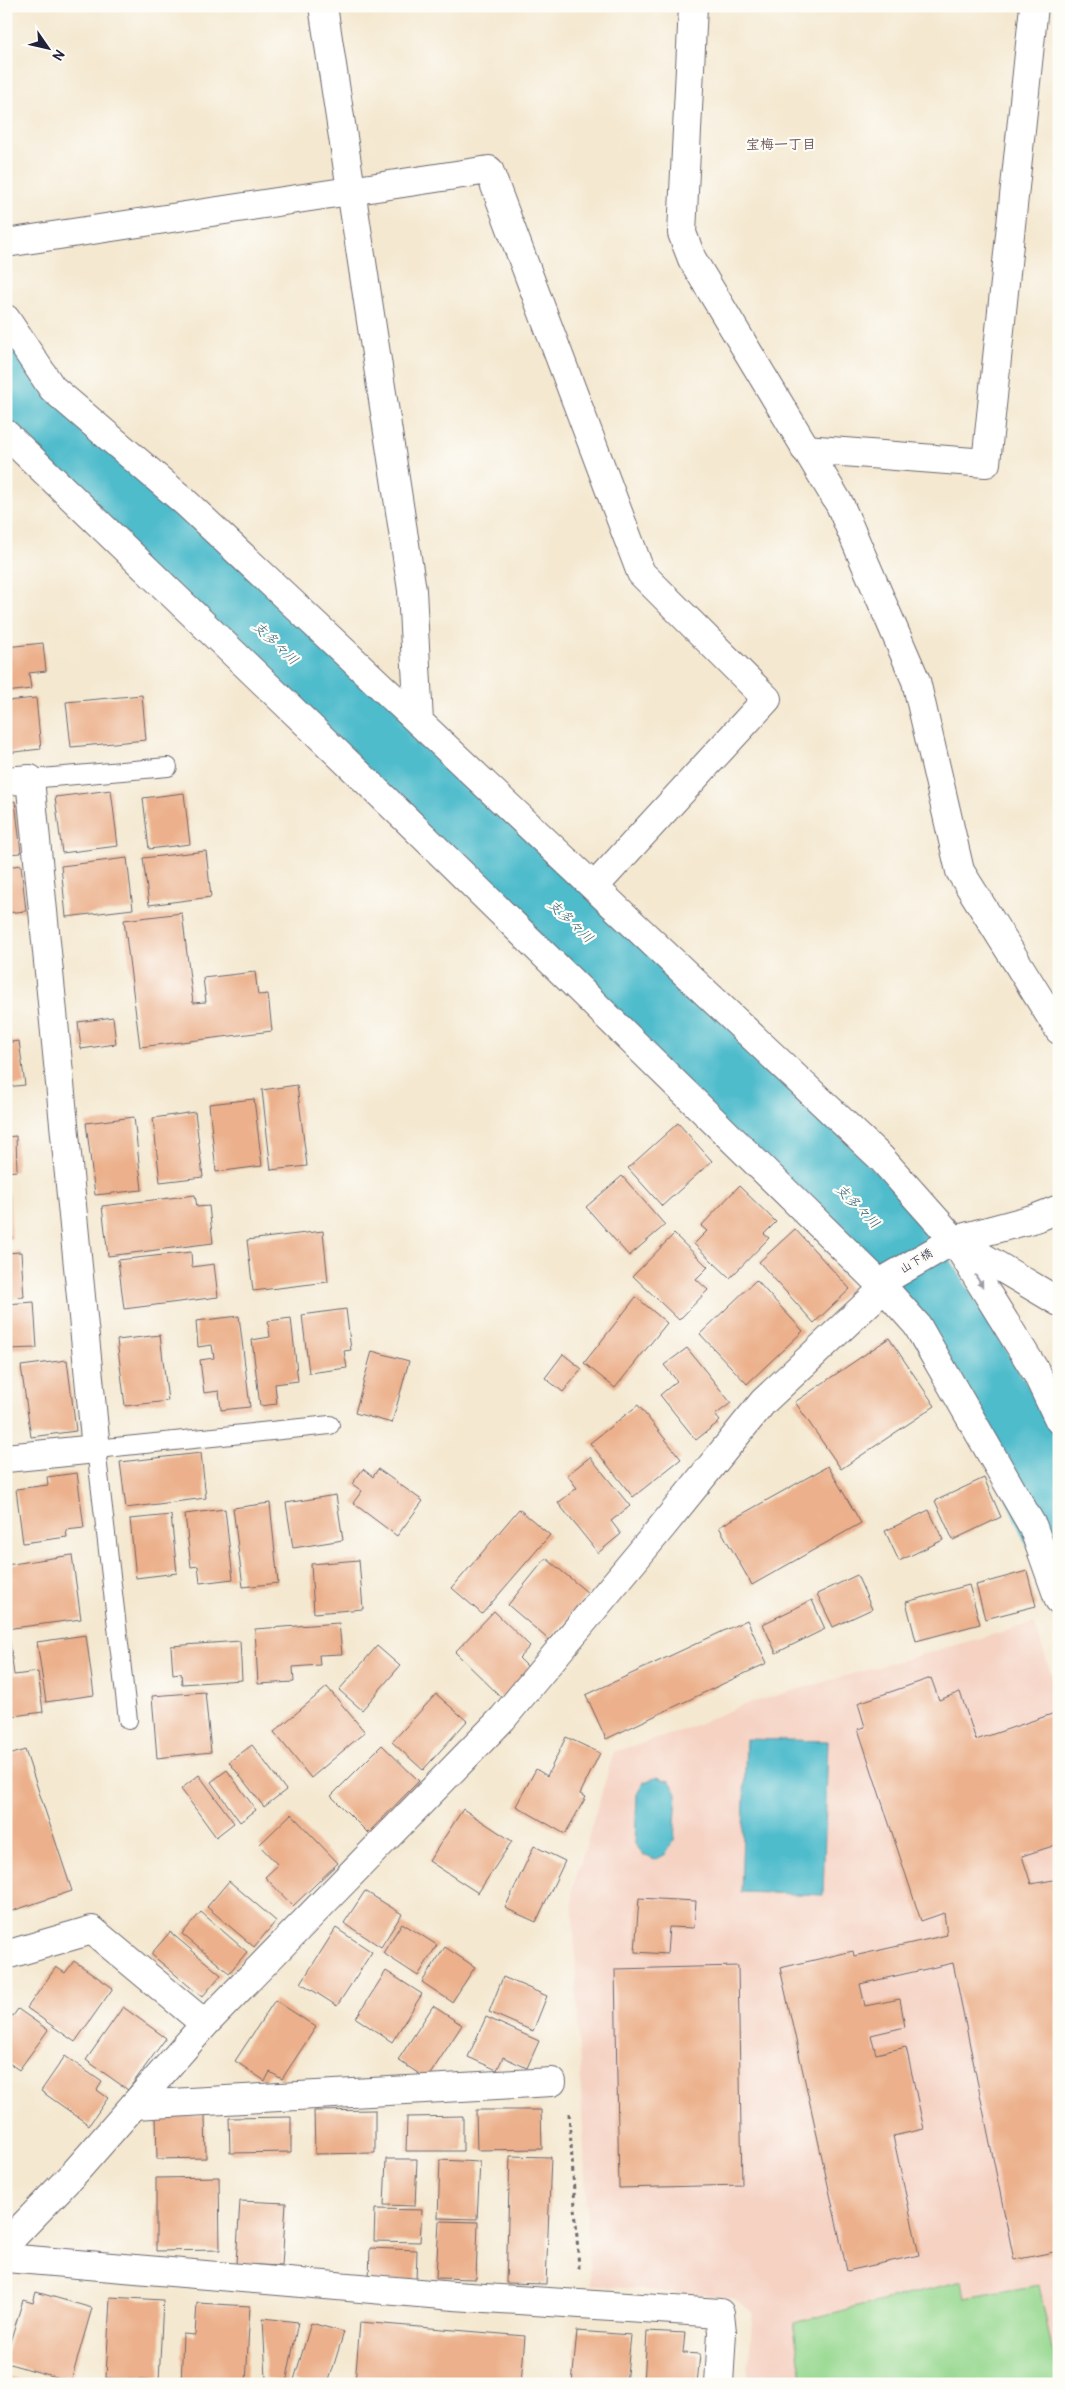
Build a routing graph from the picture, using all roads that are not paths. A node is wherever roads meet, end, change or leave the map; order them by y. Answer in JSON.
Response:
{"nodes":[{"id":1,"x":324,"y":6,"type":"edge"},
{"id":2,"x":693,"y":6,"type":"edge"},
{"id":3,"x":1034,"y":6,"type":"edge"},
{"id":4,"x":352,"y":192,"type":"junction"},
{"id":5,"x":6,"y":243,"type":"edge"},
{"id":6,"x":6,"y":319,"type":"edge"},
{"id":7,"x":6,"y":434,"type":"edge"},
{"id":8,"x":805,"y":449,"type":"junction"},
{"id":9,"x":419,"y":722,"type":"junction"},
{"id":10,"x":168,"y":767,"type":"dead end"},
{"id":11,"x":18,"y":780,"type":"edge"},
{"id":12,"x":594,"y":887,"type":"junction"},
{"id":13,"x":1054,"y":1011,"type":"edge"},
{"id":14,"x":1059,"y":1210,"type":"edge"},
{"id":15,"x":948,"y":1243,"type":"junction"},
{"id":16,"x":887,"y":1283,"type":"junction"},
{"id":17,"x":1059,"y":1302,"type":"edge"},
{"id":18,"x":1059,"y":1420,"type":"edge"},
{"id":19,"x":330,"y":1425,"type":"dead end"},
{"id":20,"x":96,"y":1449,"type":"junction"},
{"id":21,"x":6,"y":1458,"type":"edge"},
{"id":22,"x":1059,"y":1600,"type":"edge"},
{"id":23,"x":128,"y":1720,"type":"dead end"},
{"id":24,"x":6,"y":1955,"type":"edge"},
{"id":25,"x":205,"y":2024,"type":"junction"},
{"id":26,"x":552,"y":2082,"type":"road end"},
{"id":27,"x":134,"y":2106,"type":"junction"},
{"id":28,"x":6,"y":2244,"type":"edge"},
{"id":29,"x":6,"y":2258,"type":"edge"},
{"id":30,"x":719,"y":2384,"type":"edge"}],
"edges":[{"from":1,"to":4,"type":"street"},
{"from":2,"to":8,"type":"street"},
{"from":3,"to":8,"type":"street"},
{"from":4,"to":5,"type":"street"},
{"from":4,"to":9,"type":"street"},
{"from":4,"to":12,"type":"street"},
{"from":6,"to":9,"type":"street"},
{"from":7,"to":16,"type":"street"},
{"from":8,"to":13,"type":"street"},
{"from":9,"to":12,"type":"street"},
{"from":10,"to":11,"type":"lane"},
{"from":11,"to":20,"type":"street"},
{"from":12,"to":15,"type":"street"},
{"from":14,"to":15,"type":"street","name":"山下橋"},
{"from":15,"to":16,"type":"street","name":"山下橋"},
{"from":15,"to":17,"type":"street"},
{"from":15,"to":18,"type":"street","one_way":true},
{"from":16,"to":22,"type":"street"},
{"from":16,"to":25,"type":"street","name":"山下橋"},
{"from":19,"to":20,"type":"lane"},
{"from":20,"to":21,"type":"street"},
{"from":20,"to":23,"type":"lane"},
{"from":24,"to":25,"type":"street"},
{"from":25,"to":27,"type":"street","name":"山下橋"},
{"from":26,"to":27,"type":"street"},
{"from":27,"to":28,"type":"street","name":"山下橋"},
{"from":29,"to":30,"type":"street"}]}
